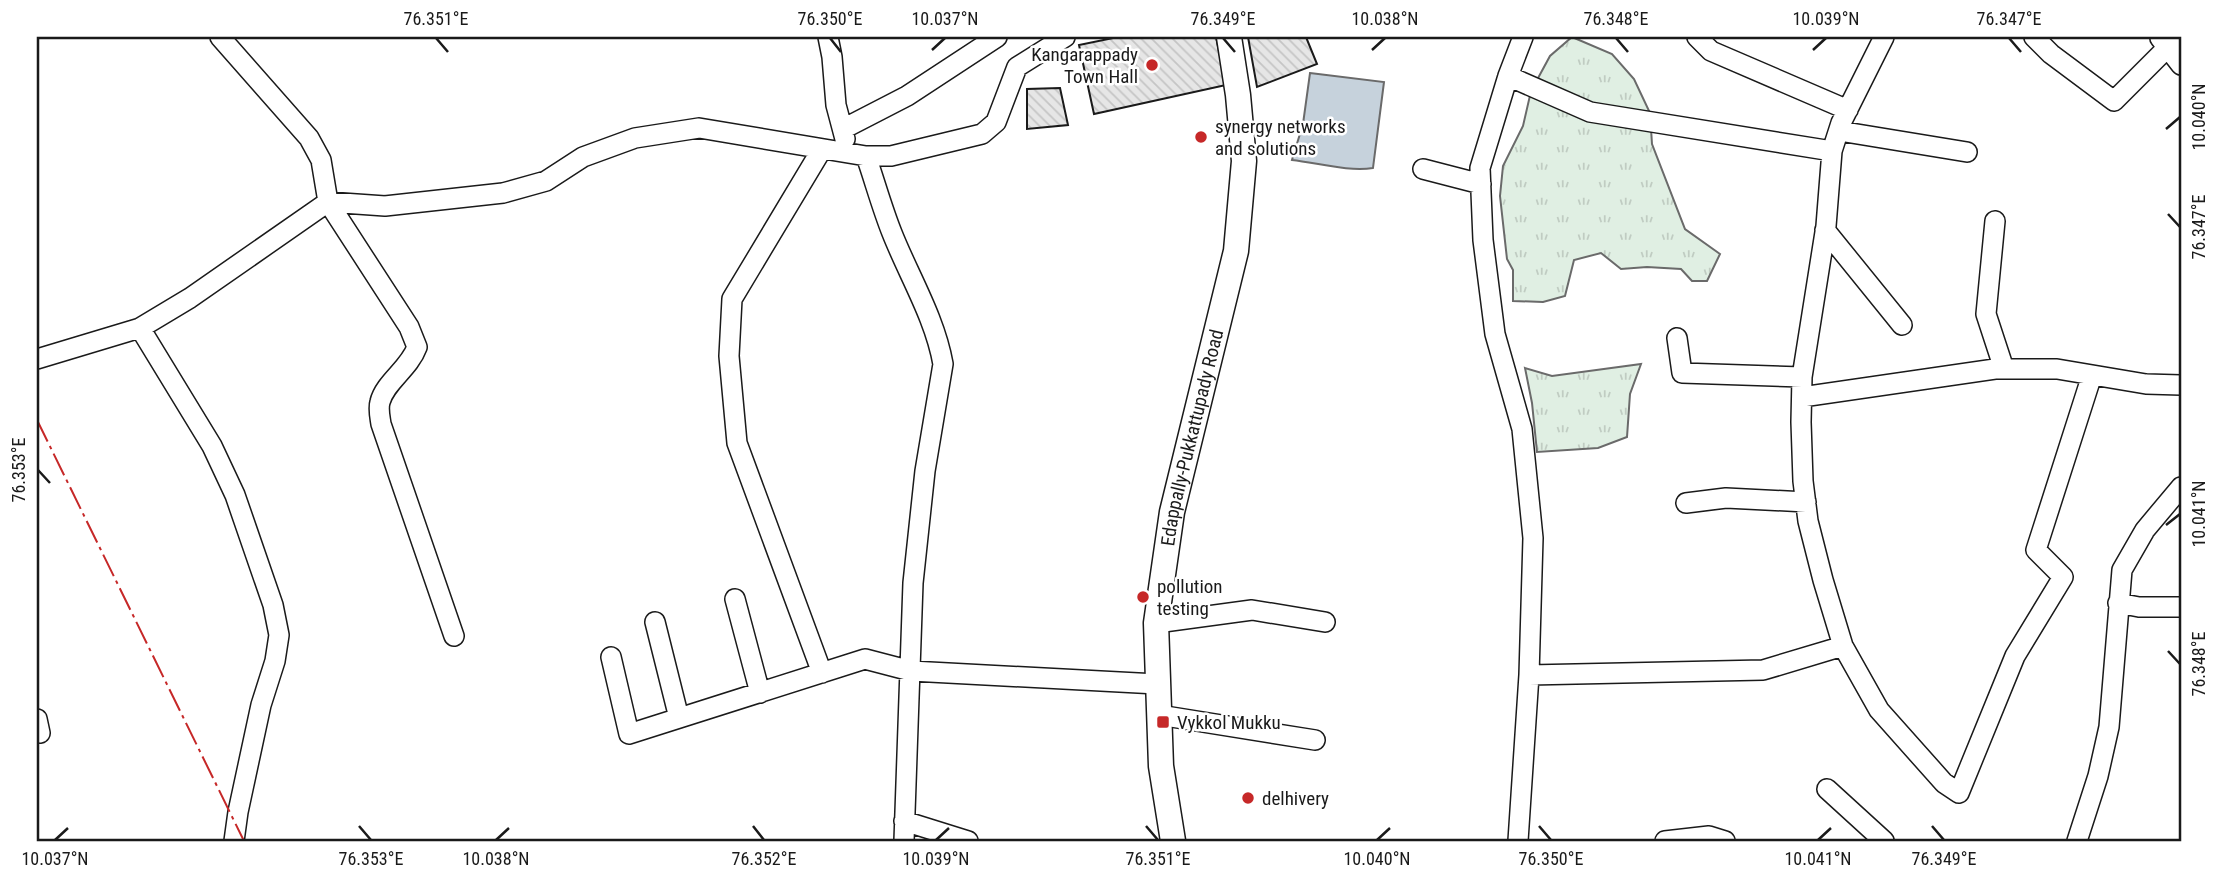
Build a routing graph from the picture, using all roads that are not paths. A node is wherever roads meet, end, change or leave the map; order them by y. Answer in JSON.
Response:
{"nodes":[{"id":1,"x":220,"y":37,"type":"edge"},
{"id":2,"x":828,"y":37,"type":"edge"},
{"id":3,"x":997,"y":37,"type":"edge"},
{"id":4,"x":1065,"y":37,"type":"edge"},
{"id":5,"x":1229,"y":37,"type":"edge"},
{"id":6,"x":1523,"y":37,"type":"edge"},
{"id":7,"x":1697,"y":37,"type":"edge"},
{"id":8,"x":1884,"y":37,"type":"edge"},
{"id":9,"x":2034,"y":37,"type":"edge"},
{"id":10,"x":2169,"y":40,"type":"edge"},
{"id":11,"x":2181,"y":65,"type":"edge"},
{"id":12,"x":1508,"y":76,"type":"junction"},
{"id":13,"x":1848,"y":110,"type":"junction"},
{"id":14,"x":842,"y":129,"type":"junction"},
{"id":15,"x":1839,"y":131,"type":"junction"},
{"id":16,"x":822,"y":149,"type":"junction"},
{"id":17,"x":1832,"y":151,"type":"junction"},
{"id":18,"x":1966,"y":152,"type":"dead end"},
{"id":19,"x":858,"y":155,"type":"junction"},
{"id":20,"x":1423,"y":169,"type":"dead end"},
{"id":21,"x":1481,"y":184,"type":"junction"},
{"id":22,"x":328,"y":202,"type":"junction"},
{"id":23,"x":1995,"y":221,"type":"dead end"},
{"id":24,"x":1825,"y":230,"type":"junction"},
{"id":25,"x":1902,"y":325,"type":"dead end"},
{"id":26,"x":140,"y":328,"type":"junction"},
{"id":27,"x":1677,"y":338,"type":"dead end"},
{"id":28,"x":37,"y":359,"type":"edge"},
{"id":29,"x":2004,"y":369,"type":"junction"},
{"id":30,"x":2092,"y":374,"type":"junction"},
{"id":31,"x":2181,"y":385,"type":"edge"},
{"id":32,"x":1802,"y":387,"type":"junction"},
{"id":33,"x":2180,"y":494,"type":"edge"},
{"id":34,"x":1806,"y":502,"type":"junction"},
{"id":35,"x":1686,"y":503,"type":"dead end"},
{"id":36,"x":735,"y":599,"type":"dead end"},
{"id":37,"x":2118,"y":603,"type":"junction"},
{"id":38,"x":2181,"y":607,"type":"edge"},
{"id":39,"x":655,"y":622,"type":"dead end"},
{"id":40,"x":1325,"y":622,"type":"dead end"},
{"id":41,"x":1156,"y":623,"type":"junction"},
{"id":42,"x":454,"y":636,"type":"dead end"},
{"id":43,"x":1843,"y":646,"type":"junction"},
{"id":44,"x":611,"y":657,"type":"dead end"},
{"id":45,"x":911,"y":671,"type":"junction"},
{"id":46,"x":822,"y":673,"type":"junction"},
{"id":47,"x":1529,"y":675,"type":"junction"},
{"id":48,"x":1157,"y":684,"type":"junction"},
{"id":49,"x":760,"y":693,"type":"junction"},
{"id":50,"x":1158,"y":715,"type":"junction"},
{"id":51,"x":679,"y":718,"type":"junction"},
{"id":52,"x":1315,"y":740,"type":"dead end"},
{"id":53,"x":1827,"y":789,"type":"dead end"},
{"id":54,"x":904,"y":821,"type":"junction"},
{"id":55,"x":234,"y":841,"type":"edge"},
{"id":56,"x":904,"y":841,"type":"edge"},
{"id":57,"x":968,"y":841,"type":"edge"},
{"id":58,"x":1173,"y":841,"type":"edge"},
{"id":59,"x":1518,"y":841,"type":"edge"},
{"id":60,"x":1665,"y":841,"type":"edge"},
{"id":61,"x":1725,"y":841,"type":"edge"},
{"id":62,"x":1884,"y":841,"type":"edge"},
{"id":63,"x":2077,"y":841,"type":"edge"}],
"edges":[{"from":1,"to":22,"type":"street"},
{"from":2,"to":14,"type":"street"},
{"from":3,"to":14,"type":"street"},
{"from":4,"to":19,"type":"street"},
{"from":5,"to":41,"type":"main road","name":"Edappally-Pukkattupady Road"},
{"from":6,"to":12,"type":"street"},
{"from":7,"to":13,"type":"street"},
{"from":8,"to":13,"type":"street"},
{"from":9,"to":10,"type":"street"},
{"from":10,"to":11,"type":"street"},
{"from":12,"to":17,"type":"street"},
{"from":12,"to":21,"type":"street"},
{"from":13,"to":15,"type":"street"},
{"from":14,"to":19,"type":"street"},
{"from":15,"to":17,"type":"street"},
{"from":15,"to":18,"type":"street"},
{"from":16,"to":19,"type":"street"},
{"from":16,"to":22,"type":"street"},
{"from":16,"to":46,"type":"street"},
{"from":17,"to":24,"type":"street"},
{"from":19,"to":45,"type":"street"},
{"from":20,"to":21,"type":"street"},
{"from":21,"to":47,"type":"street"},
{"from":22,"to":26,"type":"street"},
{"from":22,"to":42,"type":"street"},
{"from":23,"to":29,"type":"street"},
{"from":24,"to":25,"type":"street"},
{"from":24,"to":32,"type":"street"},
{"from":26,"to":28,"type":"street"},
{"from":26,"to":55,"type":"street"},
{"from":27,"to":32,"type":"street"},
{"from":29,"to":30,"type":"street"},
{"from":29,"to":32,"type":"street"},
{"from":30,"to":31,"type":"street"},
{"from":30,"to":43,"type":"street"},
{"from":32,"to":34,"type":"street"},
{"from":33,"to":37,"type":"street"},
{"from":34,"to":35,"type":"street"},
{"from":34,"to":43,"type":"street"},
{"from":36,"to":49,"type":"street"},
{"from":37,"to":38,"type":"street"},
{"from":37,"to":63,"type":"street"},
{"from":39,"to":51,"type":"street"},
{"from":40,"to":41,"type":"street"},
{"from":41,"to":48,"type":"main road","name":"Edappally-Pukkattupady Road"},
{"from":43,"to":47,"type":"street"},
{"from":44,"to":51,"type":"street"},
{"from":45,"to":46,"type":"street"},
{"from":45,"to":48,"type":"street"},
{"from":45,"to":54,"type":"street"},
{"from":46,"to":49,"type":"street"},
{"from":47,"to":59,"type":"street"},
{"from":48,"to":50,"type":"main road","name":"Edappally-Pukkattupady Road"},
{"from":49,"to":51,"type":"street"},
{"from":50,"to":52,"type":"street"},
{"from":50,"to":58,"type":"main road","name":"Edappally-Pukkattupady Road"},
{"from":53,"to":62,"type":"street"},
{"from":54,"to":56,"type":"street"},
{"from":54,"to":57,"type":"street"},
{"from":60,"to":61,"type":"street"}]}
